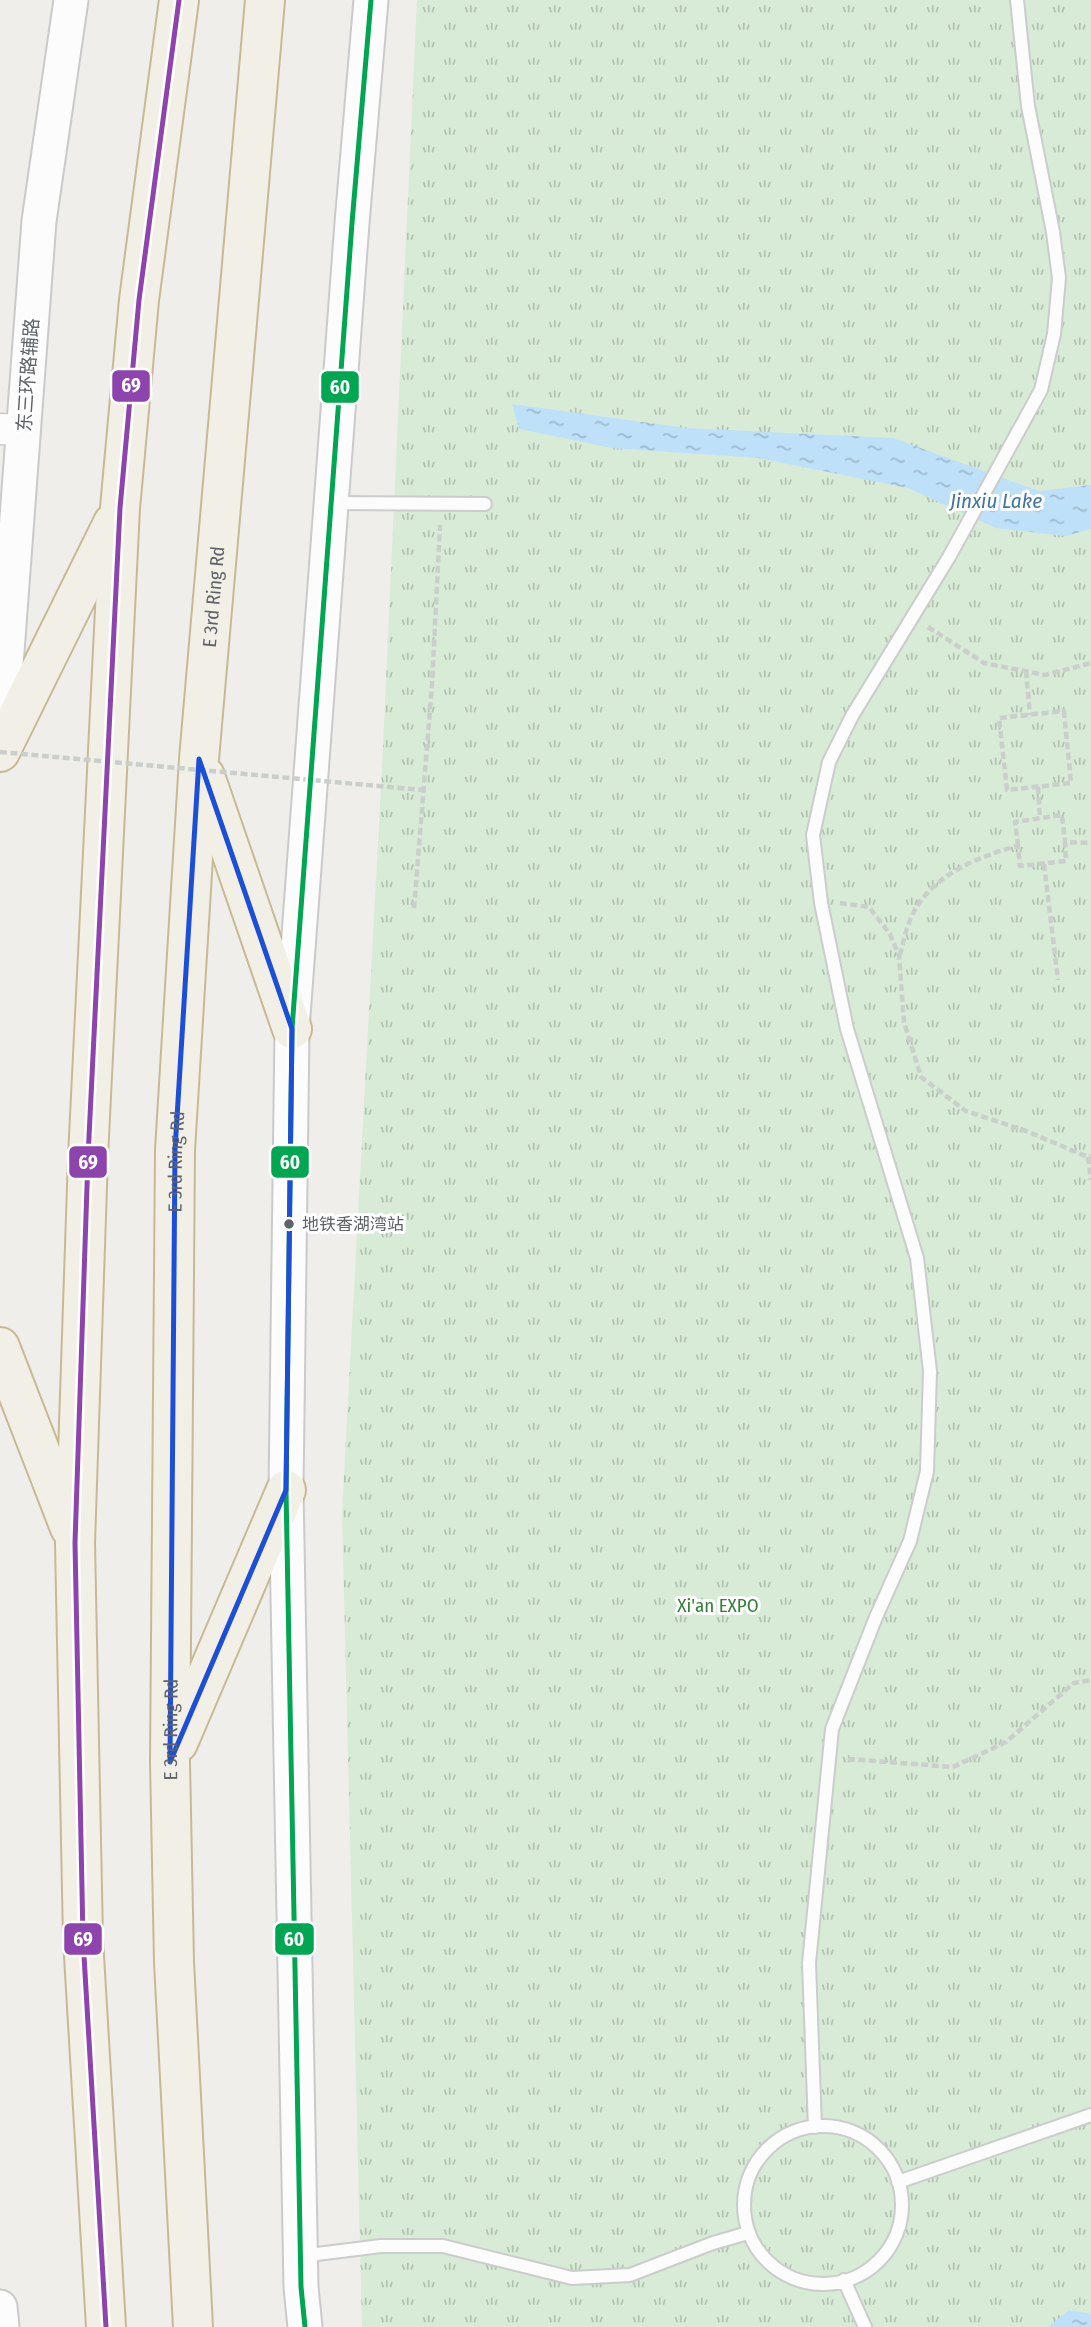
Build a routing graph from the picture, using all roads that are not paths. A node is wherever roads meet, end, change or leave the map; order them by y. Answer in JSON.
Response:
{"nodes":[{"id":1,"x":71,"y":0,"type":"edge"},
{"id":2,"x":179,"y":0,"type":"edge"},
{"id":3,"x":265,"y":0,"type":"edge"},
{"id":4,"x":371,"y":0,"type":"edge"},
{"id":5,"x":1017,"y":0,"type":"edge"},
{"id":6,"x":11,"y":443,"type":"edge"},
{"id":7,"x":331,"y":503,"type":"junction"},
{"id":8,"x":485,"y":504,"type":"dead end"},
{"id":9,"x":120,"y":508,"type":"junction"},
{"id":10,"x":0,"y":752,"type":"edge"},
{"id":11,"x":199,"y":759,"type":"junction"},
{"id":12,"x":292,"y":1029,"type":"junction"},
{"id":13,"x":0,"y":1347,"type":"edge"},
{"id":14,"x":286,"y":1490,"type":"junction"},
{"id":15,"x":75,"y":1543,"type":"junction"},
{"id":16,"x":170,"y":1762,"type":"junction"},
{"id":17,"x":1091,"y":2115,"type":"edge"},
{"id":18,"x":815,"y":2127,"type":"junction"},
{"id":19,"x":898,"y":2182,"type":"junction"},
{"id":20,"x":748,"y":2232,"type":"junction"},
{"id":21,"x":300,"y":2256,"type":"junction"},
{"id":22,"x":844,"y":2280,"type":"junction"},
{"id":23,"x":0,"y":2307,"type":"edge"},
{"id":24,"x":2,"y":2327,"type":"edge"},
{"id":25,"x":106,"y":2327,"type":"edge"},
{"id":26,"x":193,"y":2327,"type":"edge"},
{"id":27,"x":305,"y":2327,"type":"edge"},
{"id":28,"x":865,"y":2327,"type":"edge"}],
"edges":[{"from":1,"to":6,"type":"main road","name":"东三环路辅路"},
{"from":2,"to":9,"type":"highway"},
{"from":3,"to":11,"type":"highway","name":"E 3rd Ring Rd"},
{"from":4,"to":7,"type":"main road"},
{"from":5,"to":18,"type":"lane"},
{"from":6,"to":10,"type":"main road","name":"东三环路辅路"},
{"from":7,"to":8,"type":"lane"},
{"from":7,"to":12,"type":"main road"},
{"from":9,"to":10,"type":"highway"},
{"from":9,"to":15,"type":"highway"},
{"from":11,"to":12,"type":"highway"},
{"from":11,"to":16,"type":"highway","name":"E 3rd Ring Rd"},
{"from":12,"to":14,"type":"main road"},
{"from":13,"to":15,"type":"highway"},
{"from":14,"to":16,"type":"highway"},
{"from":14,"to":21,"type":"main road"},
{"from":15,"to":25,"type":"highway"},
{"from":16,"to":26,"type":"highway","name":"E 3rd Ring Rd"},
{"from":17,"to":19,"type":"lane"},
{"from":18,"to":19,"type":"lane"},
{"from":18,"to":20,"type":"lane"},
{"from":19,"to":22,"type":"lane"},
{"from":20,"to":21,"type":"lane"},
{"from":20,"to":22,"type":"lane"},
{"from":21,"to":27,"type":"main road"},
{"from":22,"to":28,"type":"lane"},
{"from":23,"to":24,"type":"main road"}]}
